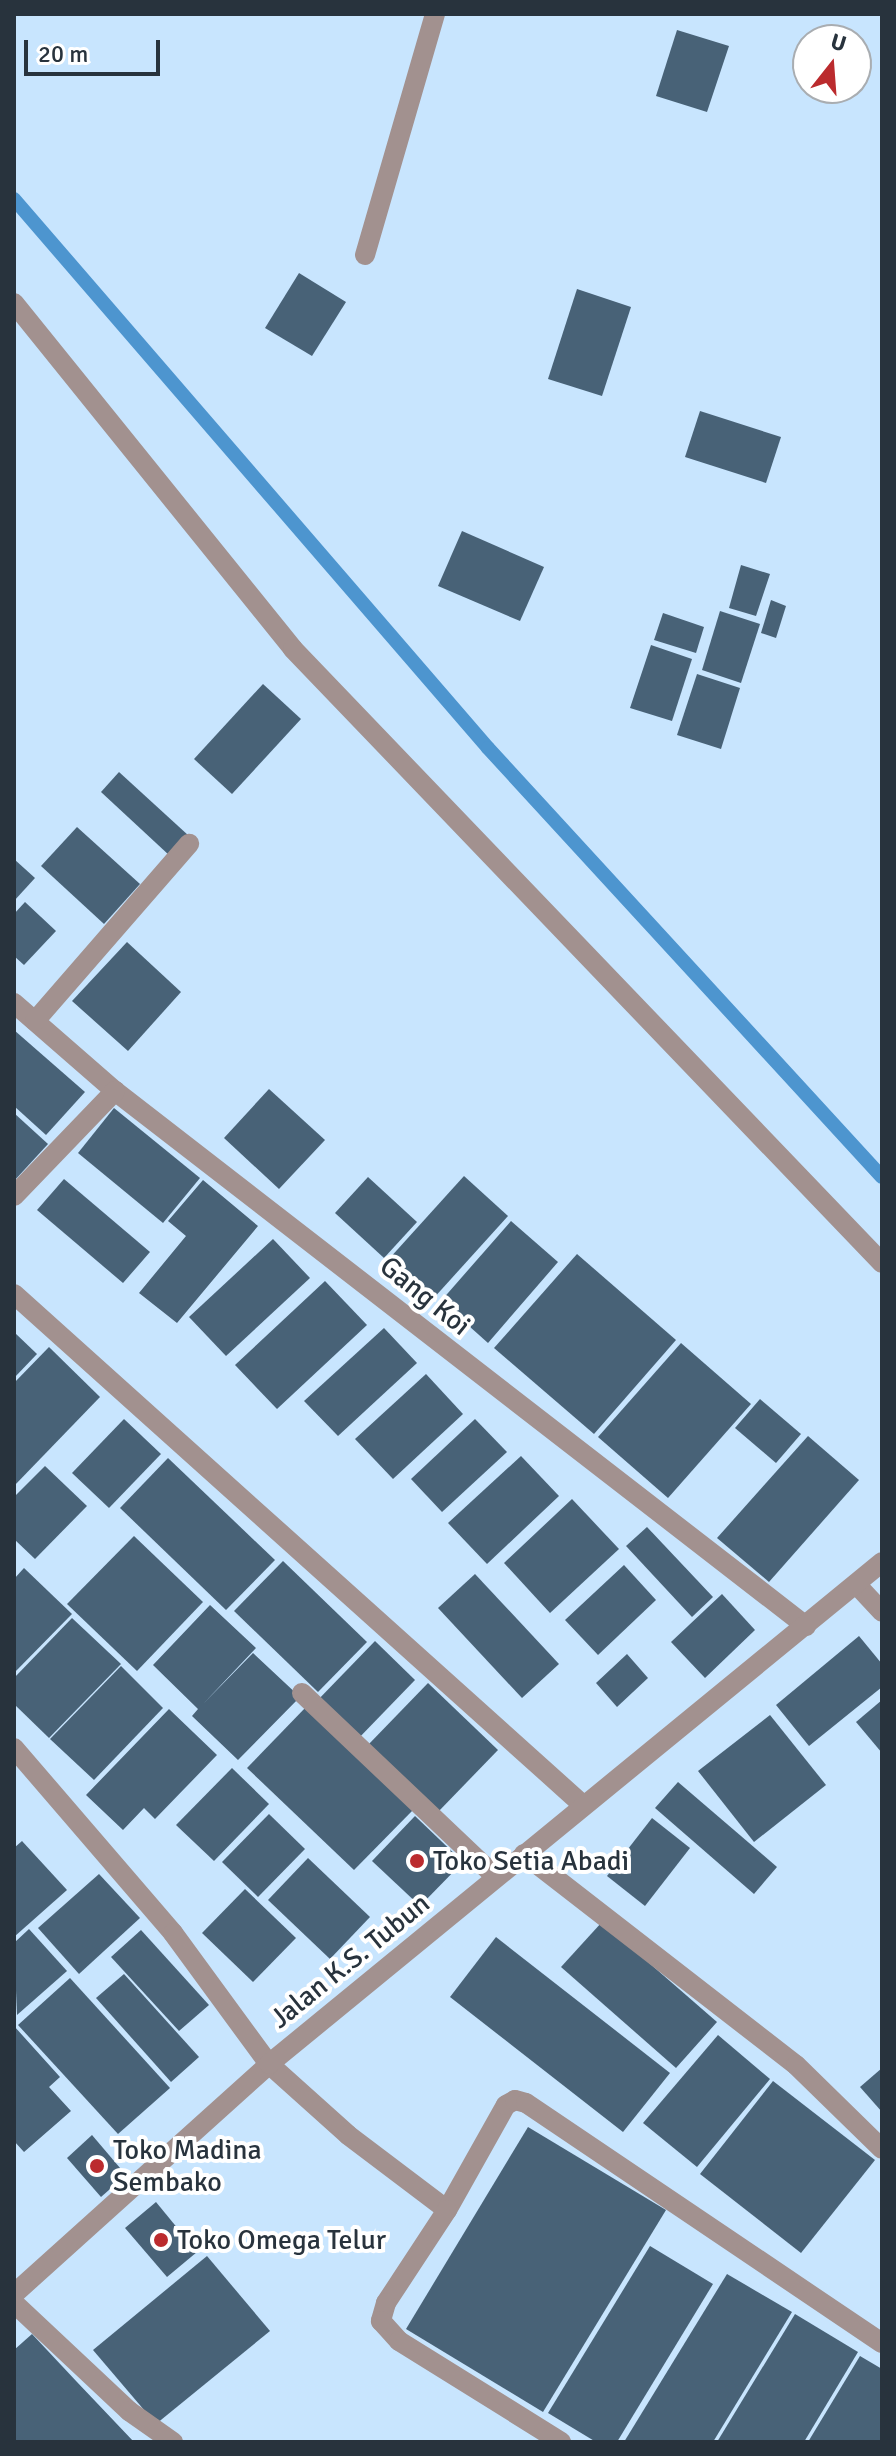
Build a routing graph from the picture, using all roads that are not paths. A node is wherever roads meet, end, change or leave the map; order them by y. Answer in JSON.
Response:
{"nodes":[{"id":1,"x":435,"y":14,"type":"edge"},
{"id":2,"x":365,"y":255,"type":"dead end"},
{"id":3,"x":14,"y":303,"type":"edge"},
{"id":4,"x":189,"y":844,"type":"dead end"},
{"id":5,"x":14,"y":1003,"type":"edge"},
{"id":6,"x":35,"y":1021,"type":"junction"},
{"id":7,"x":115,"y":1091,"type":"junction"},
{"id":8,"x":14,"y":1196,"type":"edge"},
{"id":9,"x":882,"y":1263,"type":"edge"},
{"id":10,"x":14,"y":1294,"type":"edge"},
{"id":11,"x":882,"y":1562,"type":"edge"},
{"id":12,"x":856,"y":1584,"type":"junction"},
{"id":13,"x":882,"y":1612,"type":"edge"},
{"id":14,"x":806,"y":1626,"type":"junction"},
{"id":15,"x":302,"y":1693,"type":"dead end"},
{"id":16,"x":14,"y":1748,"type":"edge"},
{"id":17,"x":583,"y":1805,"type":"junction"},
{"id":18,"x":524,"y":1854,"type":"junction"},
{"id":19,"x":496,"y":1877,"type":"junction"},
{"id":20,"x":269,"y":2064,"type":"junction"},
{"id":21,"x":882,"y":2149,"type":"edge"},
{"id":22,"x":447,"y":2210,"type":"junction"},
{"id":23,"x":14,"y":2294,"type":"edge"},
{"id":24,"x":14,"y":2303,"type":"edge"},
{"id":25,"x":882,"y":2343,"type":"edge"},
{"id":26,"x":173,"y":2442,"type":"edge"},
{"id":27,"x":561,"y":2442,"type":"edge"}],
"edges":[{"from":1,"to":2,"type":"street"},
{"from":3,"to":9,"type":"street"},
{"from":4,"to":6,"type":"street"},
{"from":5,"to":6,"type":"street","name":"Gang Koi"},
{"from":6,"to":7,"type":"street","name":"Gang Koi"},
{"from":7,"to":8,"type":"street"},
{"from":7,"to":14,"type":"street","name":"Gang Koi"},
{"from":10,"to":17,"type":"street"},
{"from":11,"to":12,"type":"street","name":"Jalan K.S. Tubun"},
{"from":12,"to":13,"type":"street"},
{"from":12,"to":14,"type":"street","name":"Jalan K.S. Tubun"},
{"from":14,"to":17,"type":"street","name":"Jalan K.S. Tubun"},
{"from":15,"to":19,"type":"street"},
{"from":16,"to":20,"type":"street"},
{"from":17,"to":18,"type":"street","name":"Jalan K.S. Tubun"},
{"from":18,"to":19,"type":"street","name":"Jalan K.S. Tubun"},
{"from":18,"to":21,"type":"street"},
{"from":19,"to":20,"type":"street","name":"Jalan K.S. Tubun"},
{"from":20,"to":22,"type":"street"},
{"from":20,"to":23,"type":"street","name":"Jalan K.S. Tubun"},
{"from":22,"to":25,"type":"street"},
{"from":22,"to":27,"type":"street"},
{"from":24,"to":26,"type":"street"}]}
